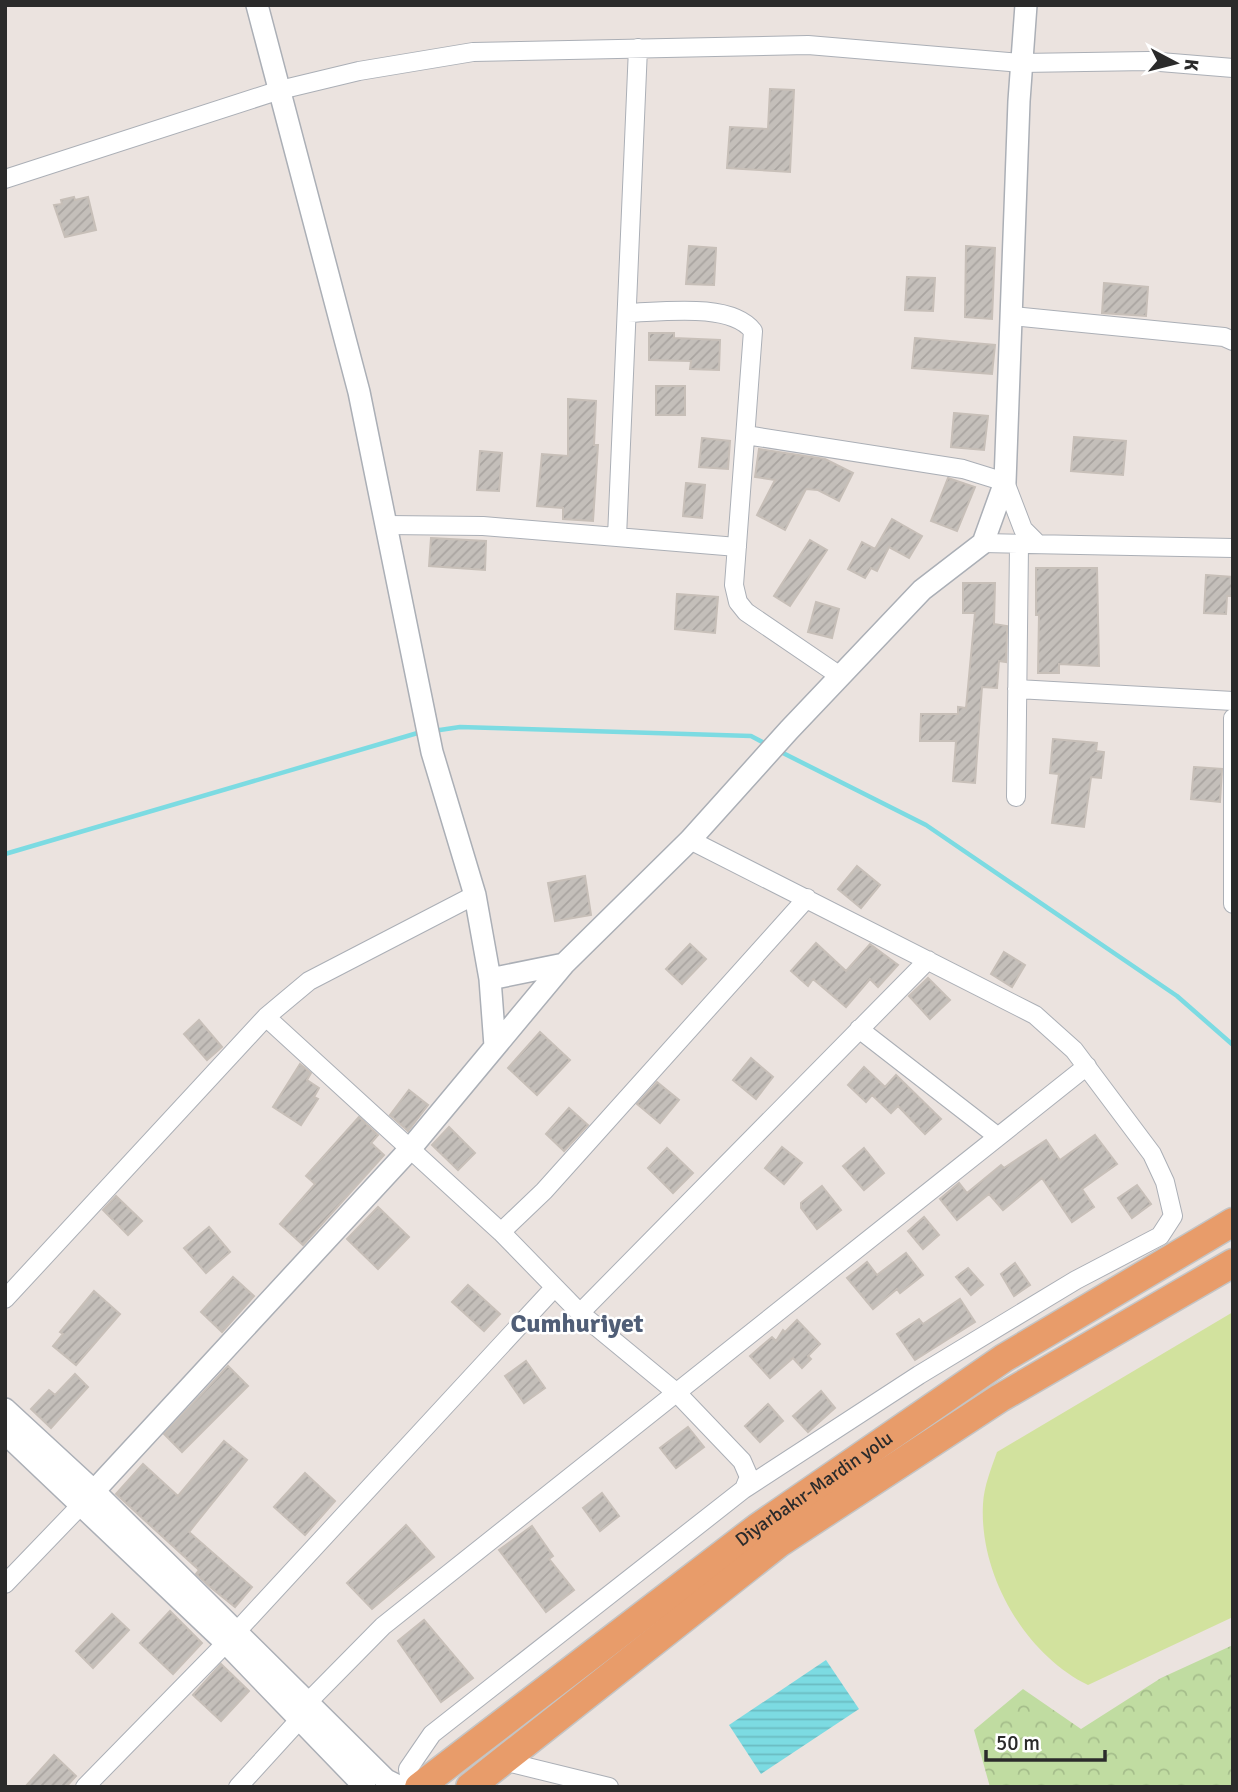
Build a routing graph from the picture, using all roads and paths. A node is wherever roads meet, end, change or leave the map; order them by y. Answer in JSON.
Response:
{"nodes":[{"id":1,"x":257,"y":5,"type":"edge"},
{"id":2,"x":1027,"y":5,"type":"edge"},
{"id":3,"x":638,"y":48,"type":"junction"},
{"id":4,"x":1022,"y":63,"type":"junction"},
{"id":5,"x":1233,"y":68,"type":"edge"},
{"id":6,"x":281,"y":90,"type":"junction"},
{"id":7,"x":5,"y":179,"type":"edge"},
{"id":8,"x":628,"y":313,"type":"junction"},
{"id":9,"x":1012,"y":316,"type":"junction"},
{"id":10,"x":1233,"y":341,"type":"edge"},
{"id":11,"x":746,"y":435,"type":"junction"},
{"id":12,"x":1005,"y":482,"type":"junction"},
{"id":13,"x":386,"y":525,"type":"junction"},
{"id":14,"x":617,"y":537,"type":"junction"},
{"id":15,"x":983,"y":543,"type":"junction"},
{"id":16,"x":1027,"y":543,"type":"junction"},
{"id":17,"x":737,"y":547,"type":"junction"},
{"id":18,"x":1233,"y":548,"type":"edge"},
{"id":19,"x":840,"y":676,"type":"junction"},
{"id":20,"x":1017,"y":689,"type":"junction"},
{"id":21,"x":1233,"y":701,"type":"edge"},
{"id":22,"x":1233,"y":718,"type":"edge"},
{"id":23,"x":1016,"y":797,"type":"dead end"},
{"id":24,"x":690,"y":840,"type":"junction"},
{"id":25,"x":475,"y":895,"type":"junction"},
{"id":26,"x":807,"y":898,"type":"junction"},
{"id":27,"x":1233,"y":904,"type":"edge"},
{"id":28,"x":928,"y":960,"type":"junction"},
{"id":29,"x":564,"y":964,"type":"junction"},
{"id":30,"x":490,"y":978,"type":"junction"},
{"id":31,"x":266,"y":1017,"type":"junction"},
{"id":32,"x":859,"y":1029,"type":"junction"},
{"id":33,"x":495,"y":1045,"type":"junction"},
{"id":34,"x":1087,"y":1066,"type":"junction"},
{"id":35,"x":998,"y":1136,"type":"junction"},
{"id":36,"x":410,"y":1149,"type":"junction"},
{"id":37,"x":1233,"y":1222,"type":"edge"},
{"id":38,"x":501,"y":1232,"type":"junction"},
{"id":39,"x":1233,"y":1263,"type":"edge"},
{"id":40,"x":554,"y":1289,"type":"junction"},
{"id":41,"x":5,"y":1299,"type":"edge"},
{"id":42,"x":580,"y":1313,"type":"junction"},
{"id":43,"x":677,"y":1393,"type":"junction"},
{"id":44,"x":5,"y":1409,"type":"edge"},
{"id":45,"x":5,"y":1433,"type":"edge"},
{"id":46,"x":744,"y":1489,"type":"junction"},
{"id":47,"x":88,"y":1497,"type":"junction"},
{"id":48,"x":5,"y":1584,"type":"edge"},
{"id":49,"x":231,"y":1637,"type":"junction"},
{"id":50,"x":303,"y":1711,"type":"junction"},
{"id":51,"x":503,"y":1761,"type":"junction"},
{"id":52,"x":85,"y":1787,"type":"edge"},
{"id":53,"x":238,"y":1787,"type":"edge"},
{"id":54,"x":365,"y":1787,"type":"edge"},
{"id":55,"x":400,"y":1787,"type":"edge"},
{"id":56,"x":411,"y":1787,"type":"edge"},
{"id":57,"x":419,"y":1787,"type":"edge"},
{"id":58,"x":470,"y":1787,"type":"edge"},
{"id":59,"x":609,"y":1787,"type":"edge"}],
"edges":[{"from":1,"to":6,"type":"street"},
{"from":2,"to":4,"type":"street"},
{"from":3,"to":4,"type":"street"},
{"from":3,"to":6,"type":"street"},
{"from":3,"to":8,"type":"street"},
{"from":4,"to":5,"type":"street"},
{"from":4,"to":9,"type":"street"},
{"from":6,"to":7,"type":"street"},
{"from":6,"to":13,"type":"street"},
{"from":8,"to":11,"type":"street"},
{"from":8,"to":14,"type":"street"},
{"from":9,"to":10,"type":"street"},
{"from":9,"to":12,"type":"street"},
{"from":11,"to":12,"type":"street"},
{"from":11,"to":17,"type":"street"},
{"from":12,"to":15,"type":"street"},
{"from":12,"to":16,"type":"street"},
{"from":13,"to":14,"type":"street"},
{"from":13,"to":25,"type":"street"},
{"from":14,"to":17,"type":"street"},
{"from":15,"to":16,"type":"street"},
{"from":15,"to":19,"type":"street"},
{"from":16,"to":18,"type":"street"},
{"from":16,"to":20,"type":"street"},
{"from":17,"to":19,"type":"street"},
{"from":19,"to":24,"type":"street"},
{"from":20,"to":21,"type":"street"},
{"from":20,"to":23,"type":"street"},
{"from":22,"to":27,"type":"street"},
{"from":24,"to":26,"type":"street"},
{"from":24,"to":29,"type":"street"},
{"from":25,"to":30,"type":"street"},
{"from":25,"to":31,"type":"street"},
{"from":26,"to":28,"type":"street"},
{"from":26,"to":38,"type":"street"},
{"from":28,"to":32,"type":"street"},
{"from":28,"to":34,"type":"street"},
{"from":29,"to":30,"type":"street"},
{"from":29,"to":33,"type":"street"},
{"from":30,"to":33,"type":"street"},
{"from":31,"to":36,"type":"street"},
{"from":31,"to":41,"type":"street"},
{"from":32,"to":35,"type":"street"},
{"from":32,"to":42,"type":"street"},
{"from":33,"to":36,"type":"street"},
{"from":34,"to":35,"type":"street"},
{"from":34,"to":46,"type":"street"},
{"from":35,"to":43,"type":"street"},
{"from":36,"to":38,"type":"street"},
{"from":36,"to":47,"type":"street"},
{"from":37,"to":57,"type":"highway","name":"Diyarbakır-Mardin yolu"},
{"from":38,"to":40,"type":"street"},
{"from":39,"to":51,"type":"highway","name":"Diyarbakır-Mardin yolu"},
{"from":40,"to":42,"type":"street"},
{"from":40,"to":49,"type":"street"},
{"from":42,"to":43,"type":"street"},
{"from":43,"to":46,"type":"street"},
{"from":43,"to":50,"type":"street"},
{"from":44,"to":47,"type":"street"},
{"from":45,"to":47,"type":"street"},
{"from":46,"to":56,"type":"street"},
{"from":47,"to":48,"type":"street"},
{"from":47,"to":49,"type":"street"},
{"from":49,"to":50,"type":"street"},
{"from":49,"to":52,"type":"street"},
{"from":50,"to":53,"type":"street"},
{"from":50,"to":54,"type":"street"},
{"from":50,"to":55,"type":"street"},
{"from":51,"to":58,"type":"highway","name":"Diyarbakır-Mardin yolu"},
{"from":51,"to":59,"type":"street"}]}
